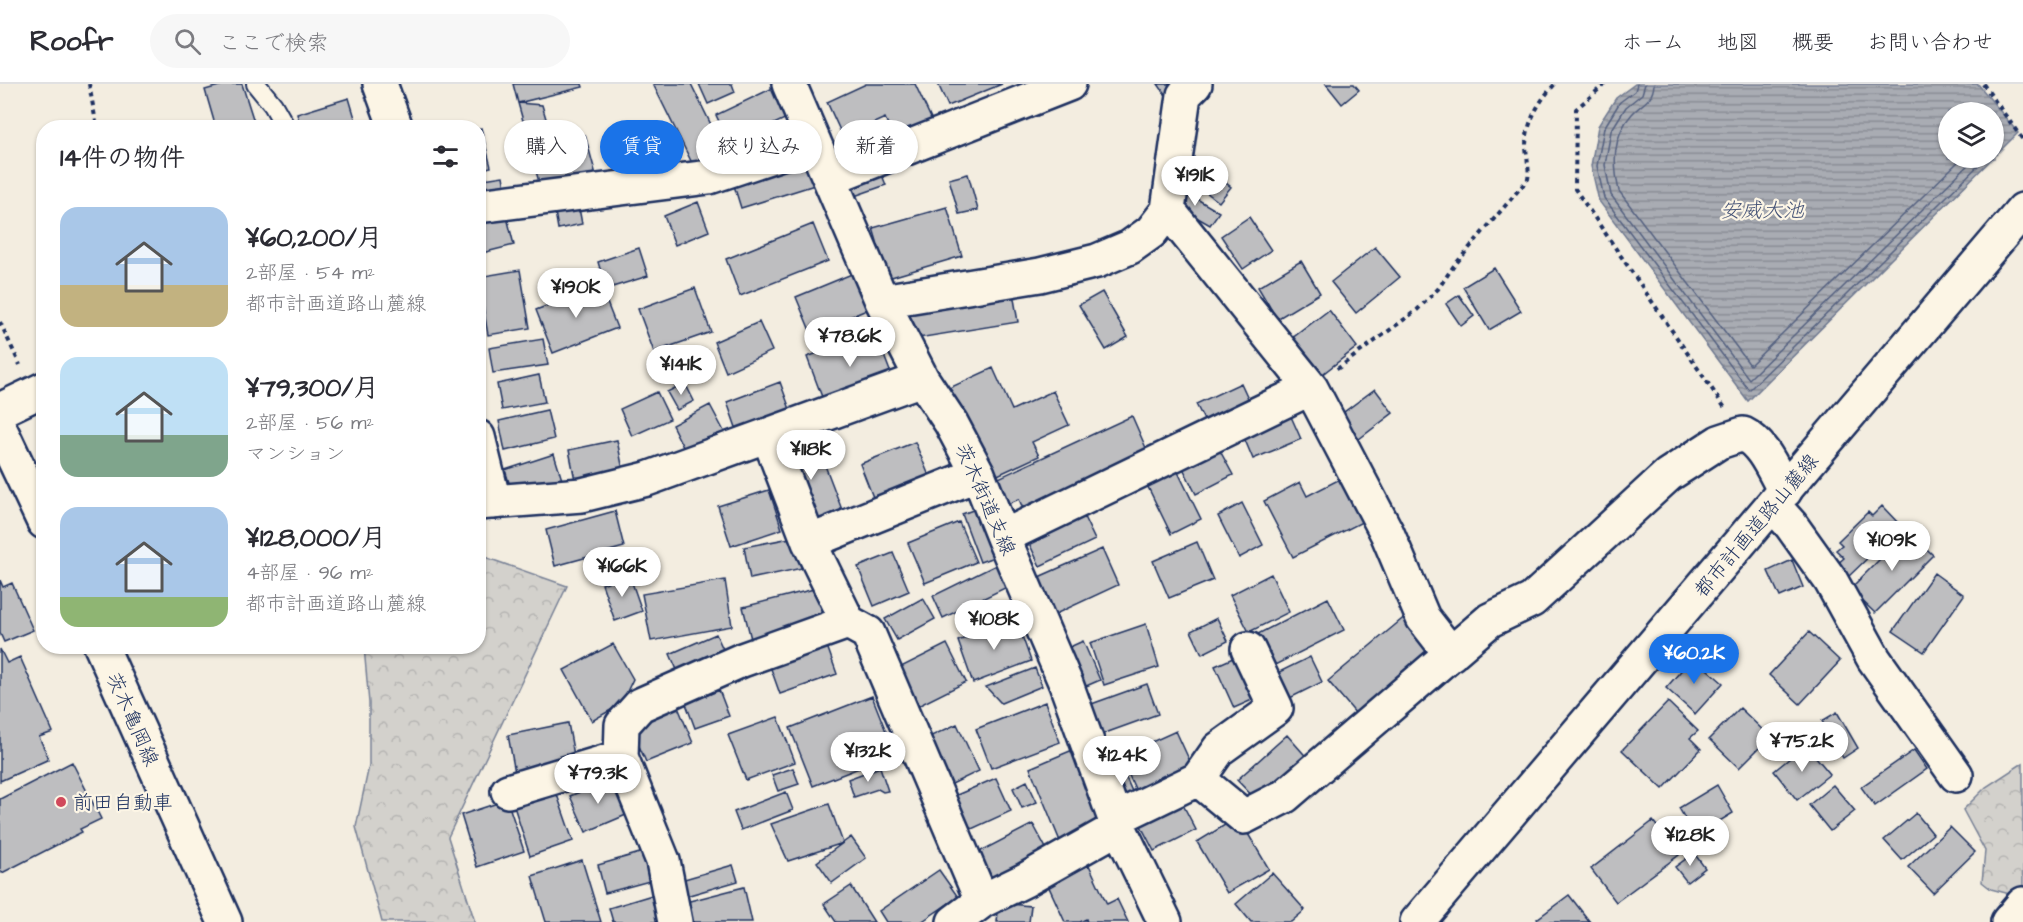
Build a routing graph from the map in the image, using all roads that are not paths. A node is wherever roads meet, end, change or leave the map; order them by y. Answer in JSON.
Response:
{"nodes":[{"id":1,"x":256,"y":84,"type":"edge"},
{"id":2,"x":380,"y":84,"type":"edge"},
{"id":3,"x":789,"y":84,"type":"edge"},
{"id":4,"x":1069,"y":84,"type":"edge"},
{"id":5,"x":1195,"y":84,"type":"edge"},
{"id":6,"x":281,"y":120,"type":"edge"},
{"id":7,"x":393,"y":120,"type":"edge"},
{"id":8,"x":805,"y":120,"type":"edge"},
{"id":9,"x":822,"y":160,"type":"edge"},
{"id":10,"x":718,"y":174,"type":"edge"},
{"id":11,"x":830,"y":178,"type":"junction"},
{"id":12,"x":486,"y":205,"type":"edge"},
{"id":13,"x":1168,"y":210,"type":"junction"},
{"id":14,"x":2023,"y":210,"type":"edge"},
{"id":15,"x":882,"y":301,"type":"junction"},
{"id":16,"x":922,"y":379,"type":"junction"},
{"id":17,"x":1311,"y":388,"type":"junction"},
{"id":18,"x":36,"y":392,"type":"edge"},
{"id":19,"x":0,"y":410,"type":"edge"},
{"id":20,"x":0,"y":429,"type":"edge"},
{"id":21,"x":768,"y":435,"type":"junction"},
{"id":22,"x":978,"y":474,"type":"junction"},
{"id":23,"x":1779,"y":498,"type":"junction"},
{"id":24,"x":486,"y":503,"type":"edge"},
{"id":25,"x":36,"y":505,"type":"edge"},
{"id":26,"x":1003,"y":537,"type":"junction"},
{"id":27,"x":809,"y":542,"type":"junction"},
{"id":28,"x":848,"y":622,"type":"junction"},
{"id":29,"x":1248,"y":649,"type":"dead end"},
{"id":30,"x":105,"y":654,"type":"edge"},
{"id":31,"x":1451,"y":654,"type":"junction"},
{"id":32,"x":621,"y":758,"type":"junction"},
{"id":33,"x":1956,"y":775,"type":"dead end"},
{"id":34,"x":1198,"y":779,"type":"junction"},
{"id":35,"x":508,"y":791,"type":"dead end"},
{"id":36,"x":1117,"y":823,"type":"junction"},
{"id":37,"x":982,"y":901,"type":"junction"},
{"id":38,"x":2023,"y":904,"type":"edge"},
{"id":39,"x":225,"y":922,"type":"edge"},
{"id":40,"x":675,"y":922,"type":"edge"},
{"id":41,"x":954,"y":922,"type":"edge"},
{"id":42,"x":1165,"y":922,"type":"edge"},
{"id":43,"x":1417,"y":922,"type":"edge"},
{"id":44,"x":2008,"y":922,"type":"edge"}],
"edges":[{"from":1,"to":6,"type":"lane"},
{"from":2,"to":7,"type":"street"},
{"from":3,"to":8,"type":"street","name":"茨木街道支線"},
{"from":4,"to":11,"type":"street"},
{"from":5,"to":13,"type":"street"},
{"from":9,"to":11,"type":"street","name":"茨木街道支線"},
{"from":10,"to":12,"type":"street"},
{"from":11,"to":15,"type":"street","name":"茨木街道支線"},
{"from":13,"to":15,"type":"street"},
{"from":13,"to":17,"type":"street"},
{"from":14,"to":23,"type":"street","name":"都市計画道路山麓線"},
{"from":15,"to":16,"type":"street","name":"茨木街道支線"},
{"from":16,"to":21,"type":"street"},
{"from":16,"to":22,"type":"street","name":"茨木街道支線"},
{"from":17,"to":26,"type":"street"},
{"from":17,"to":31,"type":"street"},
{"from":18,"to":19,"type":"street"},
{"from":20,"to":25,"type":"street"},
{"from":21,"to":24,"type":"street"},
{"from":21,"to":27,"type":"street"},
{"from":22,"to":26,"type":"street","name":"茨木街道支線"},
{"from":22,"to":27,"type":"street"},
{"from":23,"to":31,"type":"street"},
{"from":23,"to":33,"type":"street"},
{"from":23,"to":43,"type":"street","name":"都市計画道路山麓線"},
{"from":26,"to":36,"type":"street","name":"茨木街道支線"},
{"from":27,"to":28,"type":"street"},
{"from":28,"to":32,"type":"street"},
{"from":28,"to":37,"type":"street"},
{"from":29,"to":34,"type":"street"},
{"from":30,"to":39,"type":"street","name":"茨木亀岡線"},
{"from":31,"to":34,"type":"street"},
{"from":32,"to":35,"type":"street"},
{"from":32,"to":40,"type":"street"},
{"from":34,"to":36,"type":"street"},
{"from":36,"to":37,"type":"street"},
{"from":36,"to":42,"type":"street","name":"茨木街道支線"},
{"from":37,"to":41,"type":"street"},
{"from":38,"to":44,"type":"street"}]}
